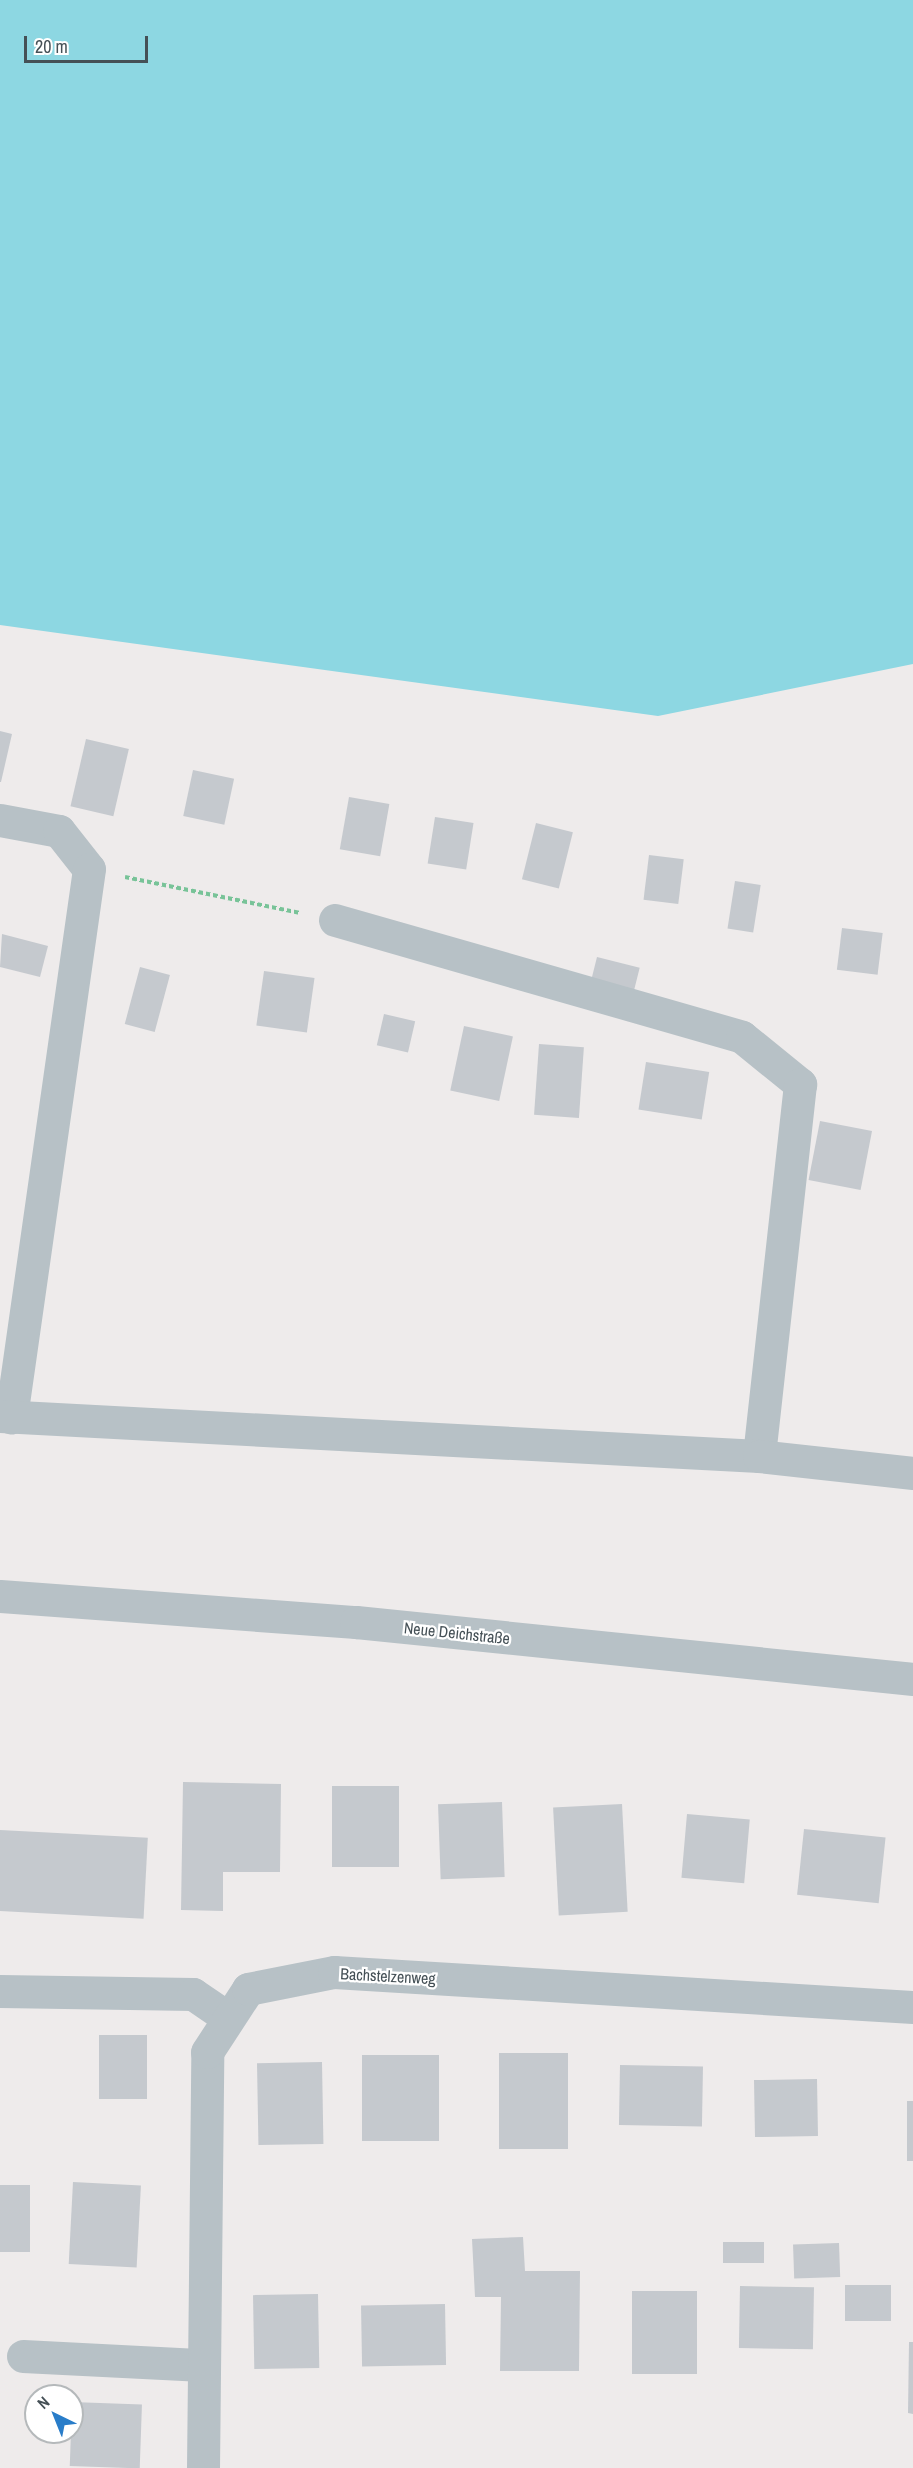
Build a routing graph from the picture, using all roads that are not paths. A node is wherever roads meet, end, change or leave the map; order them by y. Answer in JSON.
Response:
{"nodes":[{"id":1,"x":0,"y":820,"type":"edge"},
{"id":2,"x":335,"y":920,"type":"road end"},
{"id":3,"x":6,"y":1416,"type":"edge"},
{"id":4,"x":759,"y":1456,"type":"junction"},
{"id":5,"x":913,"y":1473,"type":"edge"},
{"id":6,"x":0,"y":1596,"type":"edge"},
{"id":7,"x":913,"y":1679,"type":"edge"},
{"id":8,"x":0,"y":1991,"type":"edge"},
{"id":9,"x":913,"y":2007,"type":"edge"},
{"id":10,"x":228,"y":2018,"type":"junction"},
{"id":11,"x":23,"y":2356,"type":"dead end"},
{"id":12,"x":203,"y":2365,"type":"junction"},
{"id":13,"x":202,"y":2468,"type":"edge"}],
"edges":[{"from":1,"to":3,"type":"street"},
{"from":2,"to":4,"type":"street"},
{"from":3,"to":4,"type":"street"},
{"from":4,"to":5,"type":"street"},
{"from":6,"to":7,"type":"street","name":"Neue Deichstraße"},
{"from":8,"to":10,"type":"street"},
{"from":9,"to":10,"type":"street","name":"Bachstelzenweg"},
{"from":10,"to":12,"type":"street","name":"Bachstelzenweg"},
{"from":11,"to":12,"type":"street"},
{"from":12,"to":13,"type":"street","name":"Bachstelzenweg"}]}
